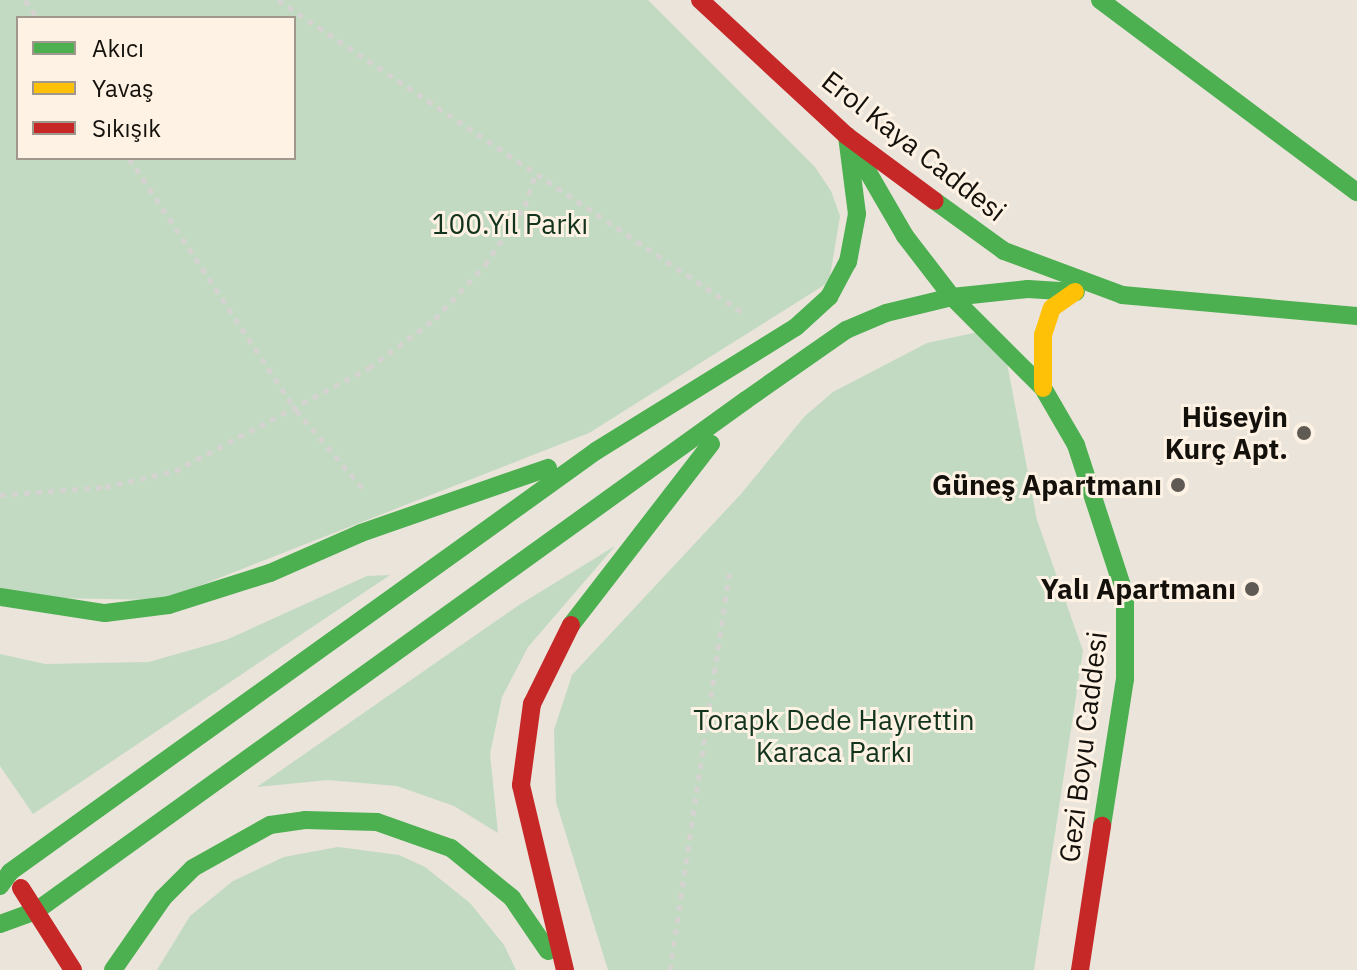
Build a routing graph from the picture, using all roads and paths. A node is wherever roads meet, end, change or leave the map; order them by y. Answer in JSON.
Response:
{"nodes":[{"id":1,"x":278,"y":0,"type":"edge"},
{"id":2,"x":700,"y":0,"type":"edge"},
{"id":3,"x":1100,"y":0,"type":"edge"},
{"id":4,"x":847,"y":136,"type":"junction"},
{"id":5,"x":130,"y":160,"type":"edge"},
{"id":6,"x":536,"y":173,"type":"junction"},
{"id":7,"x":1357,"y":192,"type":"edge"},
{"id":8,"x":1075,"y":292,"type":"junction"},
{"id":9,"x":1122,"y":295,"type":"junction"},
{"id":10,"x":952,"y":297,"type":"junction"},
{"id":11,"x":1357,"y":308,"type":"edge"},
{"id":12,"x":1338,"y":315,"type":"junction"},
{"id":13,"x":1357,"y":316,"type":"edge"},
{"id":14,"x":779,"y":337,"type":"junction"},
{"id":15,"x":1043,"y":388,"type":"junction"},
{"id":16,"x":746,"y":400,"type":"junction"},
{"id":17,"x":296,"y":410,"type":"junction"},
{"id":18,"x":596,"y":451,"type":"junction"},
{"id":19,"x":0,"y":495,"type":"edge"},
{"id":20,"x":391,"y":522,"type":"junction"},
{"id":21,"x":729,"y":573,"type":"dead end"},
{"id":22,"x":0,"y":597,"type":"edge"},
{"id":23,"x":0,"y":856,"type":"edge"},
{"id":24,"x":5,"y":879,"type":"edge"},
{"id":25,"x":36,"y":911,"type":"junction"},
{"id":26,"x":0,"y":924,"type":"edge"},
{"id":27,"x":73,"y":970,"type":"edge"},
{"id":28,"x":113,"y":970,"type":"edge"},
{"id":29,"x":562,"y":970,"type":"edge"},
{"id":30,"x":670,"y":970,"type":"edge"},
{"id":31,"x":1080,"y":970,"type":"edge"}],
"edges":[{"from":1,"to":6,"type":"path"},
{"from":2,"to":4,"type":"main road","name":"Erol Kaya Caddesi"},
{"from":3,"to":7,"type":"main road"},
{"from":4,"to":9,"type":"main road","name":"Erol Kaya Caddesi"},
{"from":4,"to":10,"type":"main road","name":"Gezi Boyu Caddesi"},
{"from":4,"to":14,"type":"main road"},
{"from":5,"to":17,"type":"path"},
{"from":6,"to":14,"type":"path"},
{"from":6,"to":17,"type":"path"},
{"from":8,"to":9,"type":"main road"},
{"from":8,"to":10,"type":"main road"},
{"from":8,"to":15,"type":"main road"},
{"from":9,"to":12,"type":"main road","name":"Erol Kaya Caddesi"},
{"from":10,"to":15,"type":"main road","name":"Gezi Boyu Caddesi"},
{"from":10,"to":16,"type":"main road"},
{"from":11,"to":12,"type":"main road"},
{"from":12,"to":13,"type":"main road","name":"Erol Kaya Caddesi"},
{"from":14,"to":18,"type":"main road"},
{"from":15,"to":31,"type":"main road","name":"Gezi Boyu Caddesi"},
{"from":16,"to":25,"type":"main road"},
{"from":16,"to":29,"type":"main road"},
{"from":17,"to":19,"type":"path"},
{"from":17,"to":20,"type":"path"},
{"from":18,"to":20,"type":"main road"},
{"from":18,"to":24,"type":"main road"},
{"from":20,"to":22,"type":"main road"},
{"from":21,"to":30,"type":"path"},
{"from":23,"to":24,"type":"main road"},
{"from":24,"to":25,"type":"main road"},
{"from":25,"to":26,"type":"main road"},
{"from":25,"to":27,"type":"main road"},
{"from":28,"to":29,"type":"main road"}]}
